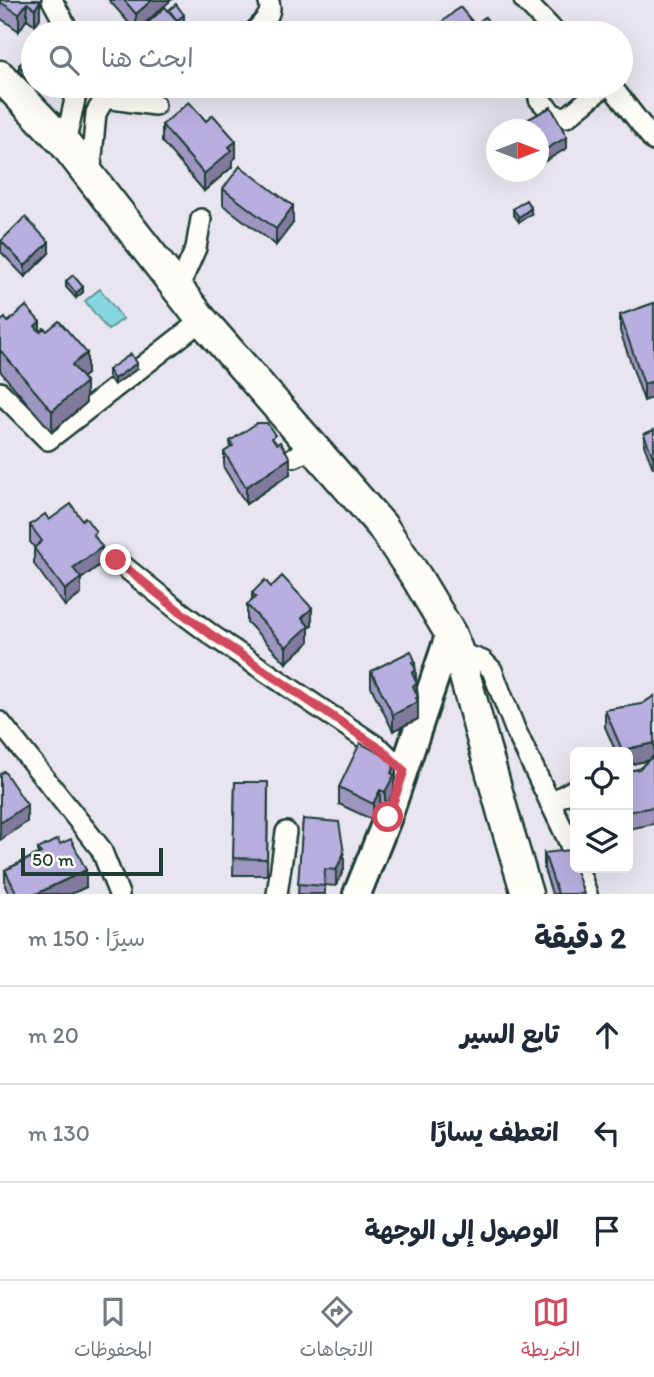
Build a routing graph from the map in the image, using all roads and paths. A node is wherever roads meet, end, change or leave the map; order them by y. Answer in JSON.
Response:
{"nodes":[{"id":1,"x":52,"y":0,"type":"edge"},
{"id":2,"x":268,"y":0,"type":"edge"},
{"id":3,"x":524,"y":0,"type":"edge"},
{"id":4,"x":63,"y":21,"type":"edge"},
{"id":5,"x":264,"y":21,"type":"edge"},
{"id":6,"x":544,"y":21,"type":"edge"},
{"id":7,"x":0,"y":76,"type":"edge"},
{"id":8,"x":21,"y":98,"type":"edge"},
{"id":9,"x":21,"y":98,"type":"edge"},
{"id":10,"x":75,"y":98,"type":"edge"},
{"id":11,"x":104,"y":98,"type":"edge"},
{"id":12,"x":111,"y":98,"type":"edge"},
{"id":13,"x":590,"y":98,"type":"edge"},
{"id":14,"x":620,"y":98,"type":"edge"},
{"id":15,"x":539,"y":99,"type":"dead end"},
{"id":16,"x":155,"y":105,"type":"dead end"},
{"id":17,"x":654,"y":141,"type":"edge"},
{"id":18,"x":65,"y":144,"type":"junction"},
{"id":19,"x":90,"y":178,"type":"junction"},
{"id":20,"x":201,"y":219,"type":"dead end"},
{"id":21,"x":178,"y":289,"type":"junction"},
{"id":22,"x":202,"y":320,"type":"junction"},
{"id":23,"x":164,"y":341,"type":"dead end"},
{"id":24,"x":0,"y":392,"type":"edge"},
{"id":25,"x":116,"y":560,"type":"dead end"},
{"id":26,"x":454,"y":644,"type":"junction"},
{"id":27,"x":0,"y":722,"type":"edge"},
{"id":28,"x":404,"y":771,"type":"junction"},
{"id":29,"x":570,"y":792,"type":"edge"},
{"id":30,"x":550,"y":803,"type":"junction"},
{"id":31,"x":285,"y":832,"type":"dead end"},
{"id":32,"x":570,"y":845,"type":"edge"},
{"id":33,"x":580,"y":873,"type":"edge"},
{"id":34,"x":118,"y":894,"type":"edge"},
{"id":35,"x":278,"y":894,"type":"edge"},
{"id":36,"x":357,"y":894,"type":"edge"},
{"id":37,"x":527,"y":894,"type":"edge"},
{"id":38,"x":587,"y":894,"type":"edge"}],
"edges":[{"from":1,"to":4,"type":"street"},
{"from":2,"to":5,"type":"street"},
{"from":3,"to":6,"type":"street"},
{"from":7,"to":9,"type":"main road"},
{"from":8,"to":18,"type":"main road"},
{"from":10,"to":18,"type":"street"},
{"from":11,"to":19,"type":"street"},
{"from":12,"to":16,"type":"street"},
{"from":13,"to":15,"type":"street"},
{"from":14,"to":17,"type":"street"},
{"from":18,"to":19,"type":"main road"},
{"from":19,"to":21,"type":"main road"},
{"from":20,"to":21,"type":"street"},
{"from":21,"to":22,"type":"main road"},
{"from":22,"to":23,"type":"street"},
{"from":22,"to":24,"type":"street"},
{"from":22,"to":26,"type":"main road"},
{"from":25,"to":28,"type":"street"},
{"from":26,"to":28,"type":"street"},
{"from":26,"to":30,"type":"street"},
{"from":26,"to":37,"type":"main road"},
{"from":27,"to":34,"type":"street"},
{"from":28,"to":36,"type":"street"},
{"from":29,"to":30,"type":"street"},
{"from":30,"to":32,"type":"street"},
{"from":31,"to":35,"type":"street"},
{"from":33,"to":38,"type":"street"}]}
